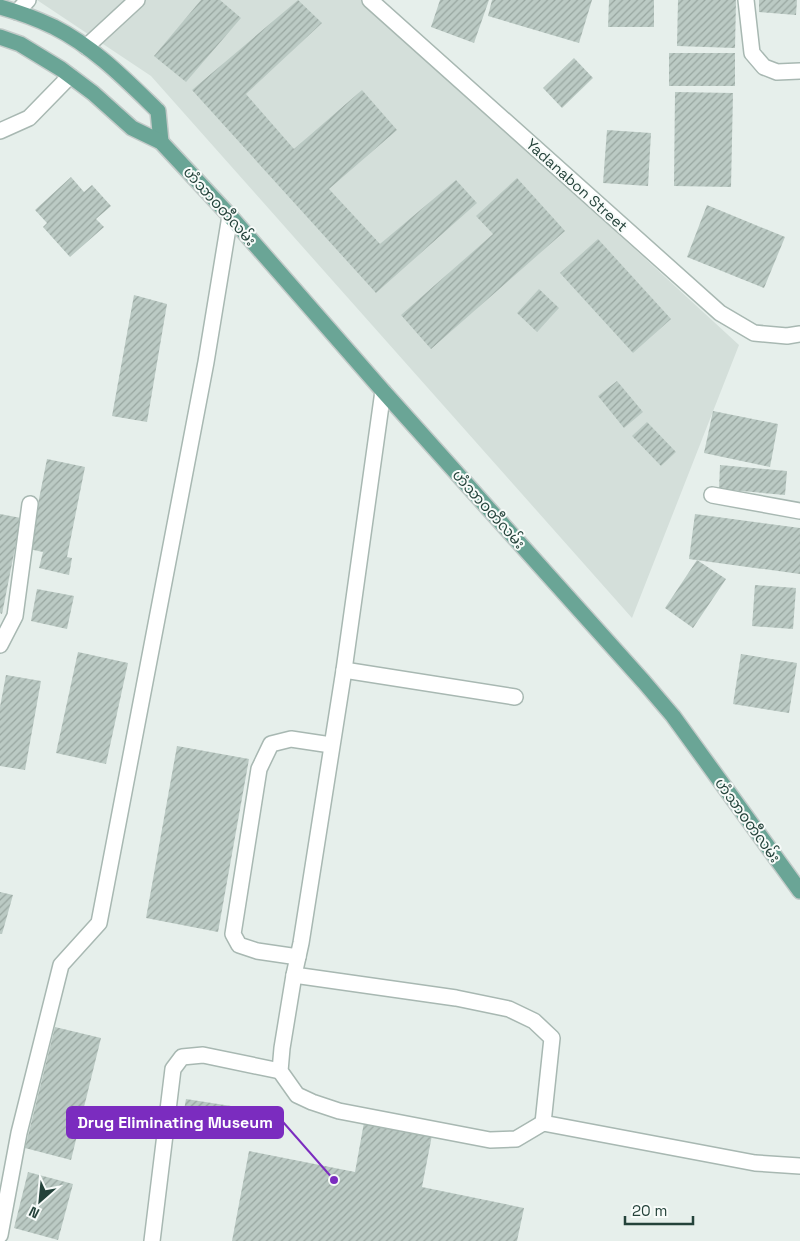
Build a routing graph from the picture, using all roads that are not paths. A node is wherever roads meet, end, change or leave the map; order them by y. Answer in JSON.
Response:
{"nodes":[{"id":1,"x":28,"y":0,"type":"edge"},
{"id":2,"x":137,"y":0,"type":"edge"},
{"id":3,"x":370,"y":0,"type":"edge"},
{"id":4,"x":746,"y":0,"type":"edge"},
{"id":5,"x":0,"y":7,"type":"edge"},
{"id":6,"x":17,"y":12,"type":"junction"},
{"id":7,"x":0,"y":36,"type":"edge"},
{"id":8,"x":86,"y":47,"type":"junction"},
{"id":9,"x":800,"y":71,"type":"edge"},
{"id":10,"x":70,"y":76,"type":"junction"},
{"id":11,"x":0,"y":131,"type":"edge"},
{"id":12,"x":161,"y":142,"type":"junction"},
{"id":13,"x":230,"y":216,"type":"junction"},
{"id":14,"x":800,"y":334,"type":"edge"},
{"id":15,"x":383,"y":391,"type":"junction"},
{"id":16,"x":712,"y":495,"type":"dead end"},
{"id":17,"x":30,"y":504,"type":"dead end"},
{"id":18,"x":800,"y":511,"type":"edge"},
{"id":19,"x":0,"y":645,"type":"edge"},
{"id":20,"x":344,"y":670,"type":"junction"},
{"id":21,"x":515,"y":697,"type":"dead end"},
{"id":22,"x":331,"y":745,"type":"junction"},
{"id":23,"x":800,"y":891,"type":"edge"},
{"id":24,"x":298,"y":957,"type":"junction"},
{"id":25,"x":294,"y":975,"type":"junction"},
{"id":26,"x":280,"y":1070,"type":"junction"},
{"id":27,"x":543,"y":1123,"type":"junction"},
{"id":28,"x":800,"y":1166,"type":"edge"},
{"id":29,"x":0,"y":1235,"type":"edge"},
{"id":30,"x":152,"y":1241,"type":"edge"}],
"edges":[{"from":1,"to":6,"type":"street"},
{"from":2,"to":8,"type":"street"},
{"from":3,"to":14,"type":"street","name":"Yadanabon Street"},
{"from":4,"to":9,"type":"street"},
{"from":5,"to":6,"type":"main road"},
{"from":6,"to":8,"type":"main road"},
{"from":7,"to":10,"type":"main road"},
{"from":8,"to":12,"type":"main road"},
{"from":10,"to":11,"type":"street"},
{"from":10,"to":12,"type":"main road"},
{"from":12,"to":13,"type":"main road","name":"ဟံသာဝတီလမ်း"},
{"from":13,"to":15,"type":"main road","name":"ဟံသာဝတီလမ်း"},
{"from":13,"to":29,"type":"street"},
{"from":15,"to":20,"type":"street"},
{"from":15,"to":23,"type":"main road","name":"ဟံသာဝတီလမ်း"},
{"from":16,"to":18,"type":"street"},
{"from":17,"to":19,"type":"street"},
{"from":20,"to":21,"type":"street"},
{"from":20,"to":22,"type":"street"},
{"from":22,"to":24,"type":"street"},
{"from":22,"to":24,"type":"street"},
{"from":24,"to":25,"type":"street"},
{"from":25,"to":26,"type":"street"},
{"from":25,"to":27,"type":"street"},
{"from":26,"to":27,"type":"street"},
{"from":26,"to":30,"type":"street"},
{"from":27,"to":28,"type":"street"}]}
